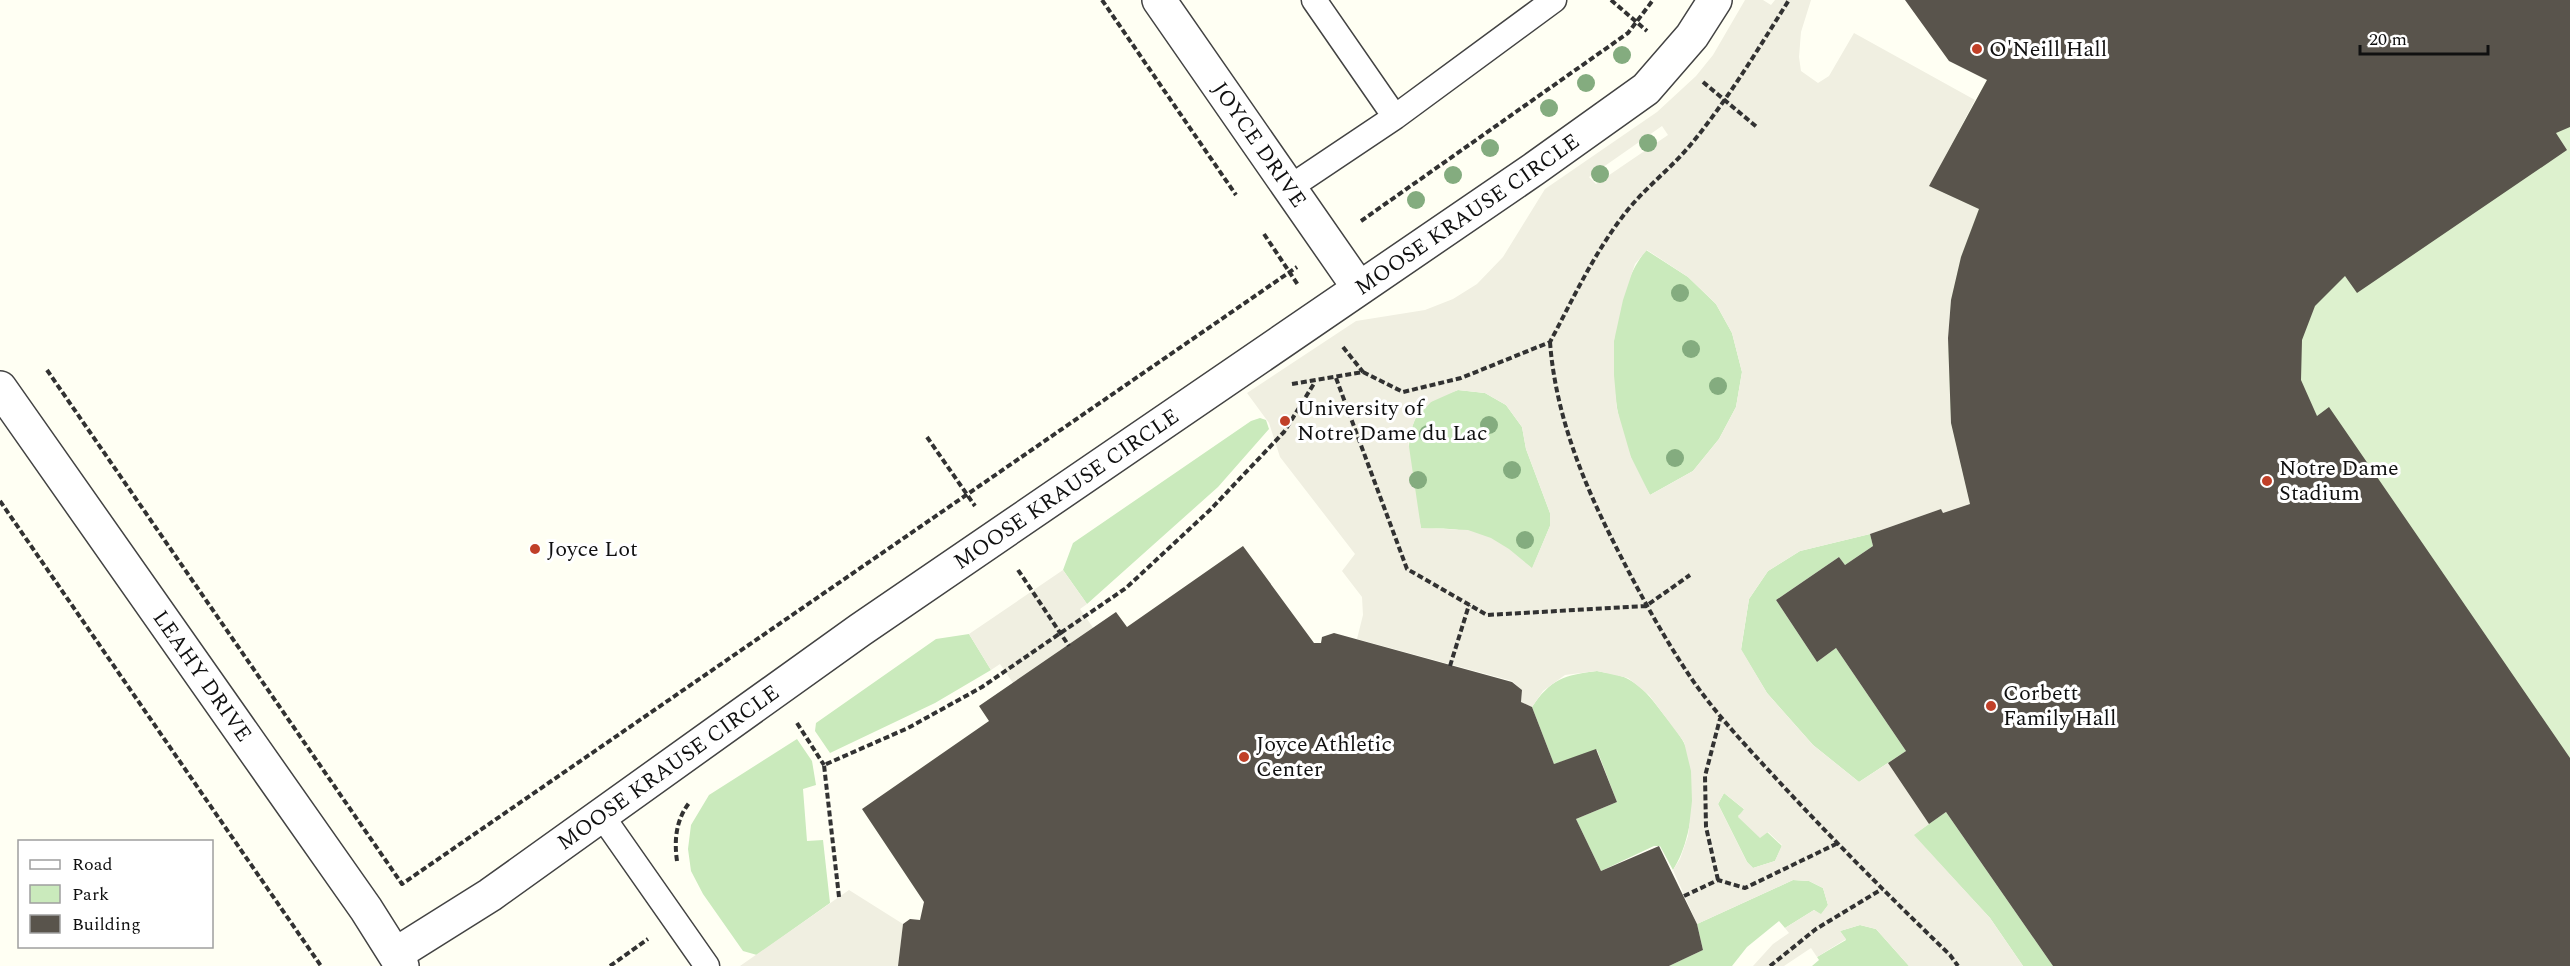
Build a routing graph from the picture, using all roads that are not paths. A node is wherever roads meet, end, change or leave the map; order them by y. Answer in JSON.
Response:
{"nodes":[{"id":1,"x":1159,"y":0,"type":"edge"},
{"id":2,"x":1314,"y":0,"type":"edge"},
{"id":3,"x":1554,"y":0,"type":"edge"},
{"id":4,"x":1715,"y":0,"type":"edge"},
{"id":5,"x":1395,"y":117,"type":"junction"},
{"id":6,"x":1289,"y":188,"type":"junction"},
{"id":7,"x":1359,"y":288,"type":"junction"},
{"id":8,"x":0,"y":388,"type":"edge"},
{"id":9,"x":602,"y":816,"type":"junction"},
{"id":10,"x":393,"y":962,"type":"edge"},
{"id":11,"x":707,"y":966,"type":"edge"}],
"edges":[{"from":1,"to":6,"type":"street","name":"JOYCE DRIVE"},
{"from":2,"to":5,"type":"lane"},
{"from":3,"to":5,"type":"lane"},
{"from":4,"to":7,"type":"street","name":"MOOSE KRAUSE CIRCLE"},
{"from":5,"to":6,"type":"lane"},
{"from":6,"to":7,"type":"street","name":"JOYCE DRIVE"},
{"from":7,"to":9,"type":"street","name":"MOOSE KRAUSE CIRCLE"},
{"from":8,"to":10,"type":"street","name":"LEAHY DRIVE"},
{"from":9,"to":10,"type":"street","name":"MOOSE KRAUSE CIRCLE"},
{"from":9,"to":11,"type":"lane"}]}
